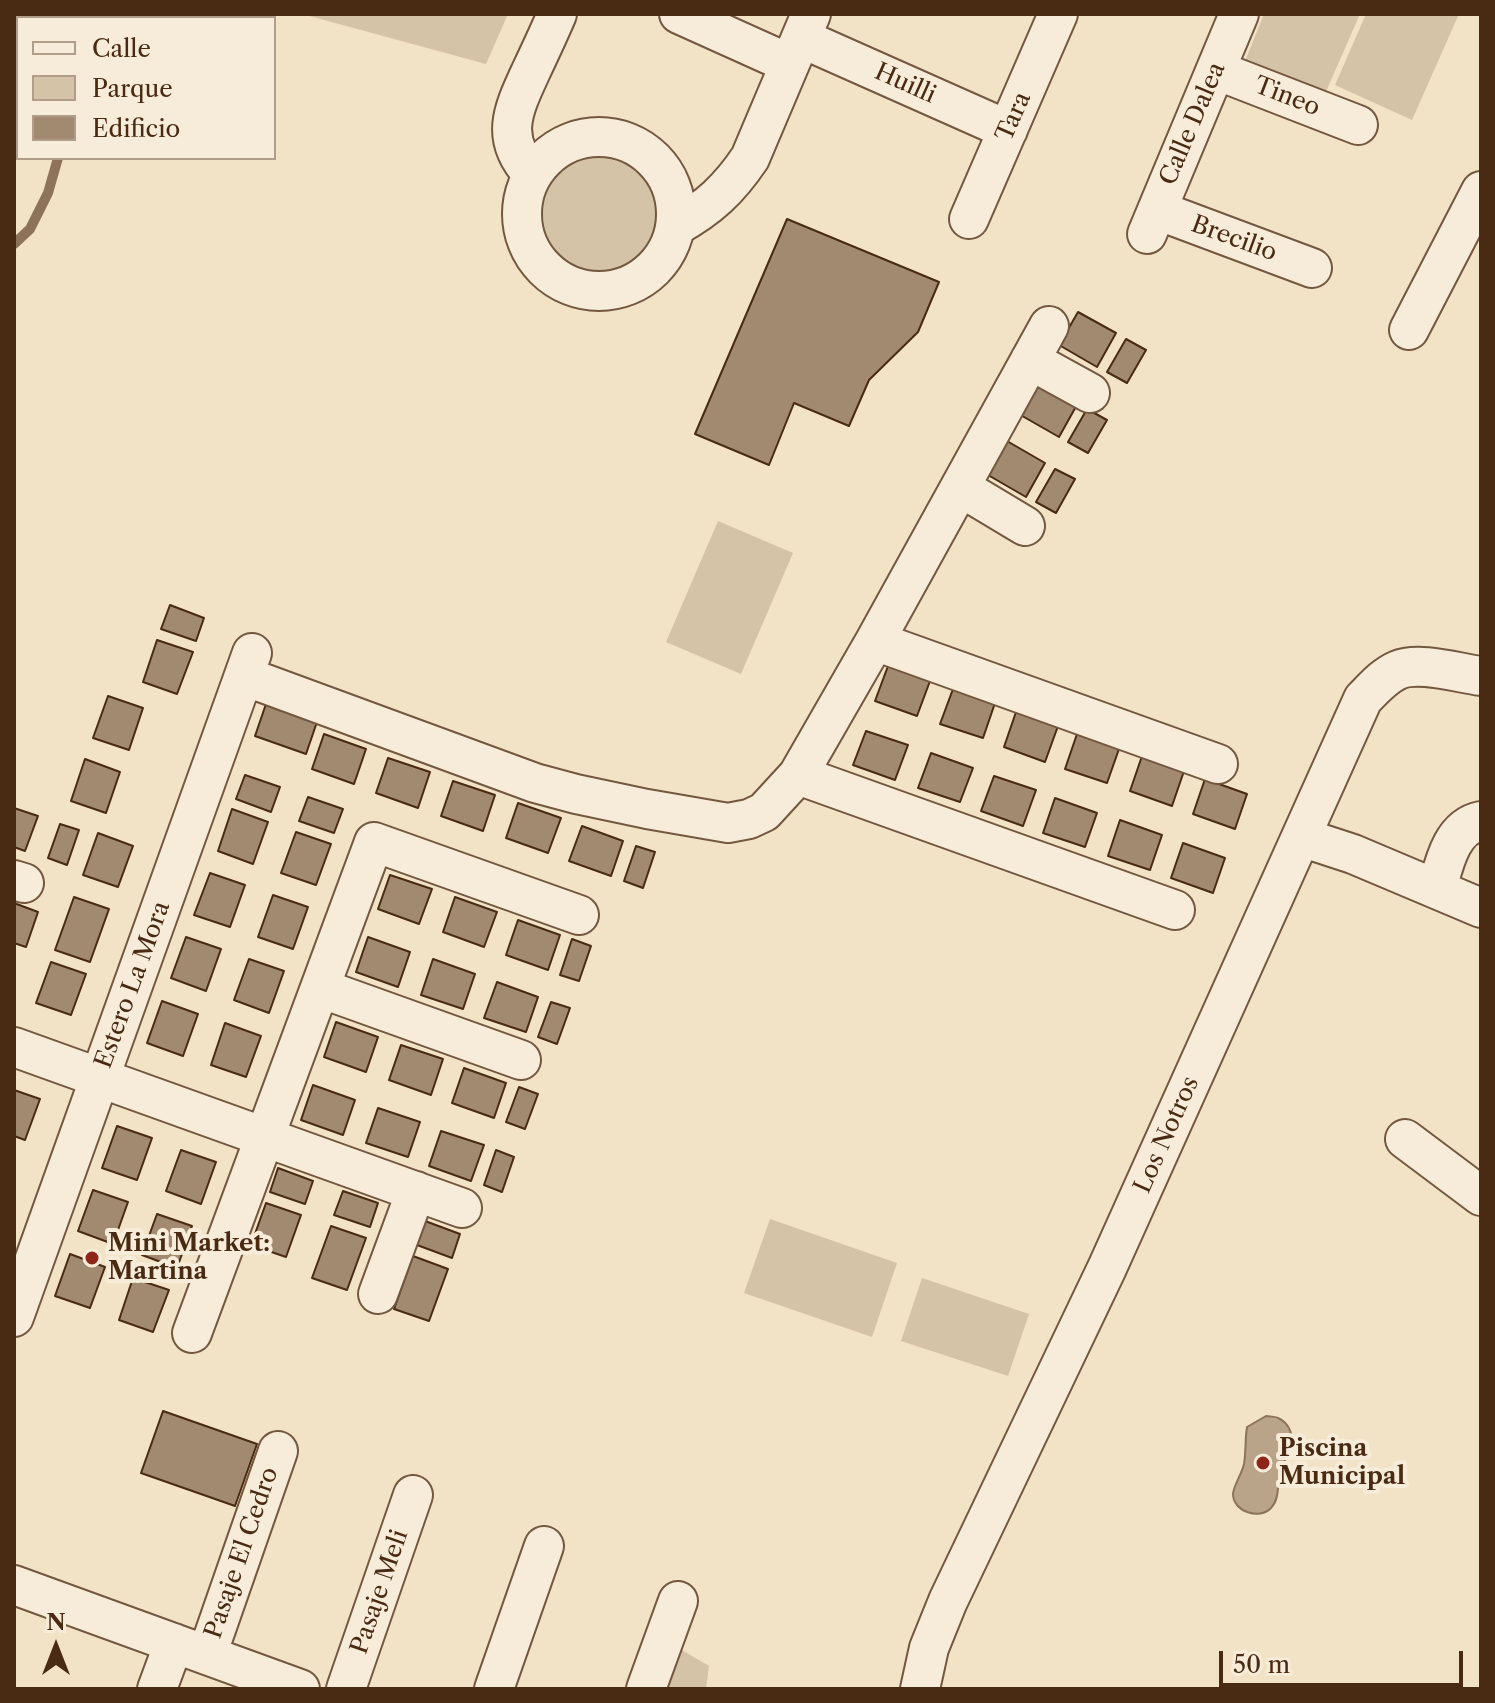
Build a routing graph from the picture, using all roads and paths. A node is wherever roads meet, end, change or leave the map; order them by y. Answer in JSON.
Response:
{"nodes":[{"id":1,"x":557,"y":14,"type":"edge"},
{"id":2,"x":679,"y":14,"type":"edge"},
{"id":3,"x":1058,"y":14,"type":"edge"},
{"id":4,"x":1239,"y":14,"type":"edge"},
{"id":5,"x":801,"y":38,"type":"edge"},
{"id":6,"x":1216,"y":70,"type":"junction"},
{"id":7,"x":1358,"y":125,"type":"dead end"},
{"id":8,"x":1008,"y":130,"type":"junction"},
{"id":9,"x":532,"y":174,"type":"junction"},
{"id":10,"x":1481,"y":191,"type":"edge"},
{"id":11,"x":969,"y":219,"type":"dead end"},
{"id":12,"x":1152,"y":222,"type":"joint"},
{"id":13,"x":676,"y":226,"type":"junction"},
{"id":14,"x":1312,"y":268,"type":"dead end"},
{"id":15,"x":1049,"y":326,"type":"dead end"},
{"id":16,"x":1409,"y":330,"type":"dead end"},
{"id":17,"x":1030,"y":360,"type":"junction"},
{"id":18,"x":1090,"y":393,"type":"dead end"},
{"id":19,"x":960,"y":487,"type":"junction"},
{"id":20,"x":1025,"y":526,"type":"dead end"},
{"id":21,"x":875,"y":641,"type":"junction"},
{"id":22,"x":1481,"y":676,"type":"edge"},
{"id":23,"x":1218,"y":764,"type":"dead end"},
{"id":24,"x":798,"y":775,"type":"junction"},
{"id":25,"x":1481,"y":821,"type":"edge"},
{"id":26,"x":1301,"y":837,"type":"junction"},
{"id":27,"x":1437,"y":889,"type":"junction"},
{"id":28,"x":1481,"y":908,"type":"edge"},
{"id":29,"x":1175,"y":910,"type":"dead end"},
{"id":30,"x":579,"y":915,"type":"dead end"},
{"id":31,"x":320,"y":988,"type":"junction"},
{"id":32,"x":14,"y":1047,"type":"edge"},
{"id":33,"x":521,"y":1060,"type":"dead end"},
{"id":34,"x":100,"y":1078,"type":"junction"},
{"id":35,"x":265,"y":1137,"type":"junction"},
{"id":36,"x":1405,"y":1139,"type":"dead end"},
{"id":37,"x":416,"y":1191,"type":"junction"},
{"id":38,"x":1481,"y":1196,"type":"edge"},
{"id":39,"x":462,"y":1208,"type":"dead end"},
{"id":40,"x":378,"y":1294,"type":"dead end"},
{"id":41,"x":14,"y":1317,"type":"edge"},
{"id":42,"x":192,"y":1333,"type":"dead end"},
{"id":43,"x":278,"y":1451,"type":"dead end"},
{"id":44,"x":413,"y":1495,"type":"dead end"},
{"id":45,"x":544,"y":1546,"type":"dead end"},
{"id":46,"x":14,"y":1585,"type":"edge"},
{"id":47,"x":678,"y":1601,"type":"dead end"},
{"id":48,"x":190,"y":1649,"type":"junction"},
{"id":49,"x":157,"y":1689,"type":"edge"},
{"id":50,"x":300,"y":1689,"type":"edge"},
{"id":51,"x":346,"y":1689,"type":"edge"},
{"id":52,"x":494,"y":1689,"type":"edge"},
{"id":53,"x":646,"y":1689,"type":"edge"},
{"id":54,"x":920,"y":1689,"type":"edge"}],
"edges":[{"from":1,"to":9,"type":"street"},
{"from":2,"to":5,"type":"street","name":"Huilli"},
{"from":3,"to":8,"type":"street","name":"Tara"},
{"from":4,"to":6,"type":"street","name":"Calle Dalea"},
{"from":5,"to":8,"type":"street","name":"Huilli"},
{"from":5,"to":13,"type":"street"},
{"from":6,"to":7,"type":"street","name":"Tineo"},
{"from":6,"to":12,"type":"street","name":"Calle Dalea"},
{"from":8,"to":11,"type":"street","name":"Tara"},
{"from":9,"to":13,"type":"street"},
{"from":9,"to":13,"type":"street"},
{"from":10,"to":16,"type":"street"},
{"from":12,"to":14,"type":"street","name":"Brecilio"},
{"from":15,"to":17,"type":"street"},
{"from":17,"to":18,"type":"street"},
{"from":17,"to":19,"type":"street"},
{"from":19,"to":20,"type":"street"},
{"from":19,"to":21,"type":"street"},
{"from":21,"to":23,"type":"street"},
{"from":21,"to":24,"type":"street"},
{"from":22,"to":26,"type":"street","name":"Los Notros"},
{"from":24,"to":29,"type":"street"},
{"from":24,"to":34,"type":"street","name":"Estero La Mora"},
{"from":25,"to":27,"type":"street"},
{"from":26,"to":27,"type":"street"},
{"from":26,"to":54,"type":"street","name":"Los Notros"},
{"from":27,"to":28,"type":"street"},
{"from":30,"to":31,"type":"street"},
{"from":31,"to":33,"type":"street"},
{"from":31,"to":35,"type":"street"},
{"from":32,"to":34,"type":"street"},
{"from":34,"to":35,"type":"street"},
{"from":34,"to":41,"type":"street","name":"Estero La Mora"},
{"from":35,"to":37,"type":"street"},
{"from":35,"to":42,"type":"street"},
{"from":36,"to":38,"type":"street"},
{"from":37,"to":39,"type":"street"},
{"from":37,"to":40,"type":"street"},
{"from":43,"to":48,"type":"street","name":"Pasaje El Cedro"},
{"from":44,"to":51,"type":"street","name":"Pasaje Meli"},
{"from":45,"to":52,"type":"street"},
{"from":46,"to":48,"type":"street"},
{"from":47,"to":53,"type":"street"},
{"from":48,"to":49,"type":"street","name":"Pasaje El Cedro"},
{"from":48,"to":50,"type":"street"}]}
